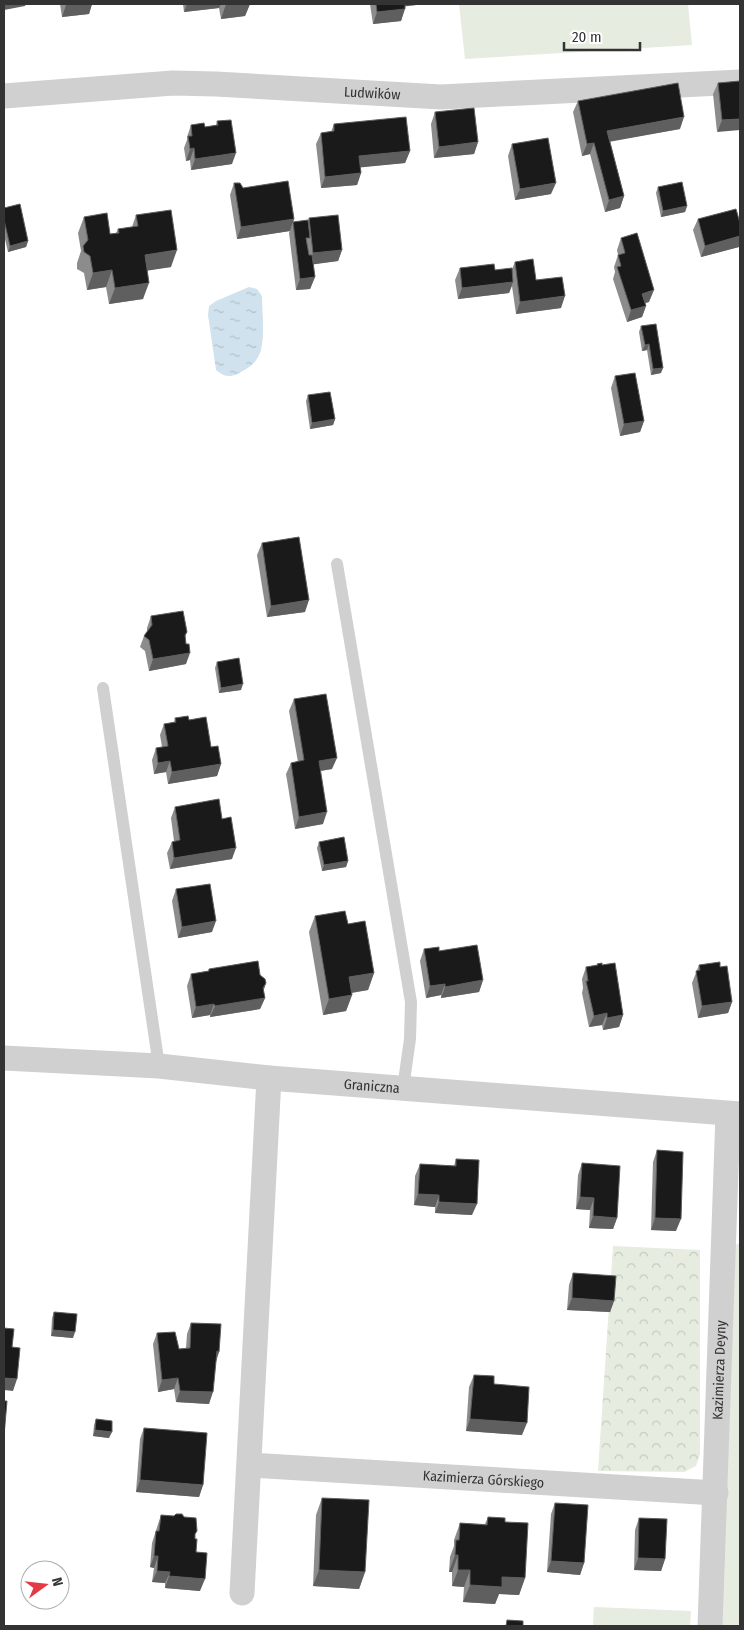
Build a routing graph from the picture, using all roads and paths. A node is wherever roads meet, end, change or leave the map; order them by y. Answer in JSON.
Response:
{"nodes":[{"id":1,"x":740,"y":82,"type":"edge"},
{"id":2,"x":4,"y":96,"type":"edge"},
{"id":3,"x":337,"y":564,"type":"dead end"},
{"id":4,"x":102,"y":688,"type":"dead end"},
{"id":5,"x":4,"y":1058,"type":"edge"},
{"id":6,"x":159,"y":1066,"type":"junction"},
{"id":7,"x":269,"y":1078,"type":"junction"},
{"id":8,"x":403,"y":1088,"type":"junction"},
{"id":9,"x":734,"y":1114,"type":"edge"},
{"id":10,"x":250,"y":1465,"type":"junction"},
{"id":11,"x":716,"y":1493,"type":"junction"},
{"id":12,"x":242,"y":1593,"type":"dead end"},
{"id":13,"x":710,"y":1626,"type":"edge"}],
"edges":[{"from":1,"to":2,"type":"street","name":"Ludwików"},
{"from":3,"to":8,"type":"lane"},
{"from":4,"to":6,"type":"lane"},
{"from":5,"to":6,"type":"street","name":"Graniczna"},
{"from":6,"to":7,"type":"street","name":"Graniczna"},
{"from":7,"to":8,"type":"street","name":"Graniczna"},
{"from":7,"to":10,"type":"street"},
{"from":8,"to":9,"type":"street","name":"Graniczna"},
{"from":9,"to":11,"type":"street","name":"Kazimierza Deyny"},
{"from":10,"to":11,"type":"street","name":"Kazimierza Górskiego"},
{"from":10,"to":12,"type":"street"},
{"from":11,"to":13,"type":"street","name":"Kazimierza Deyny"}]}
